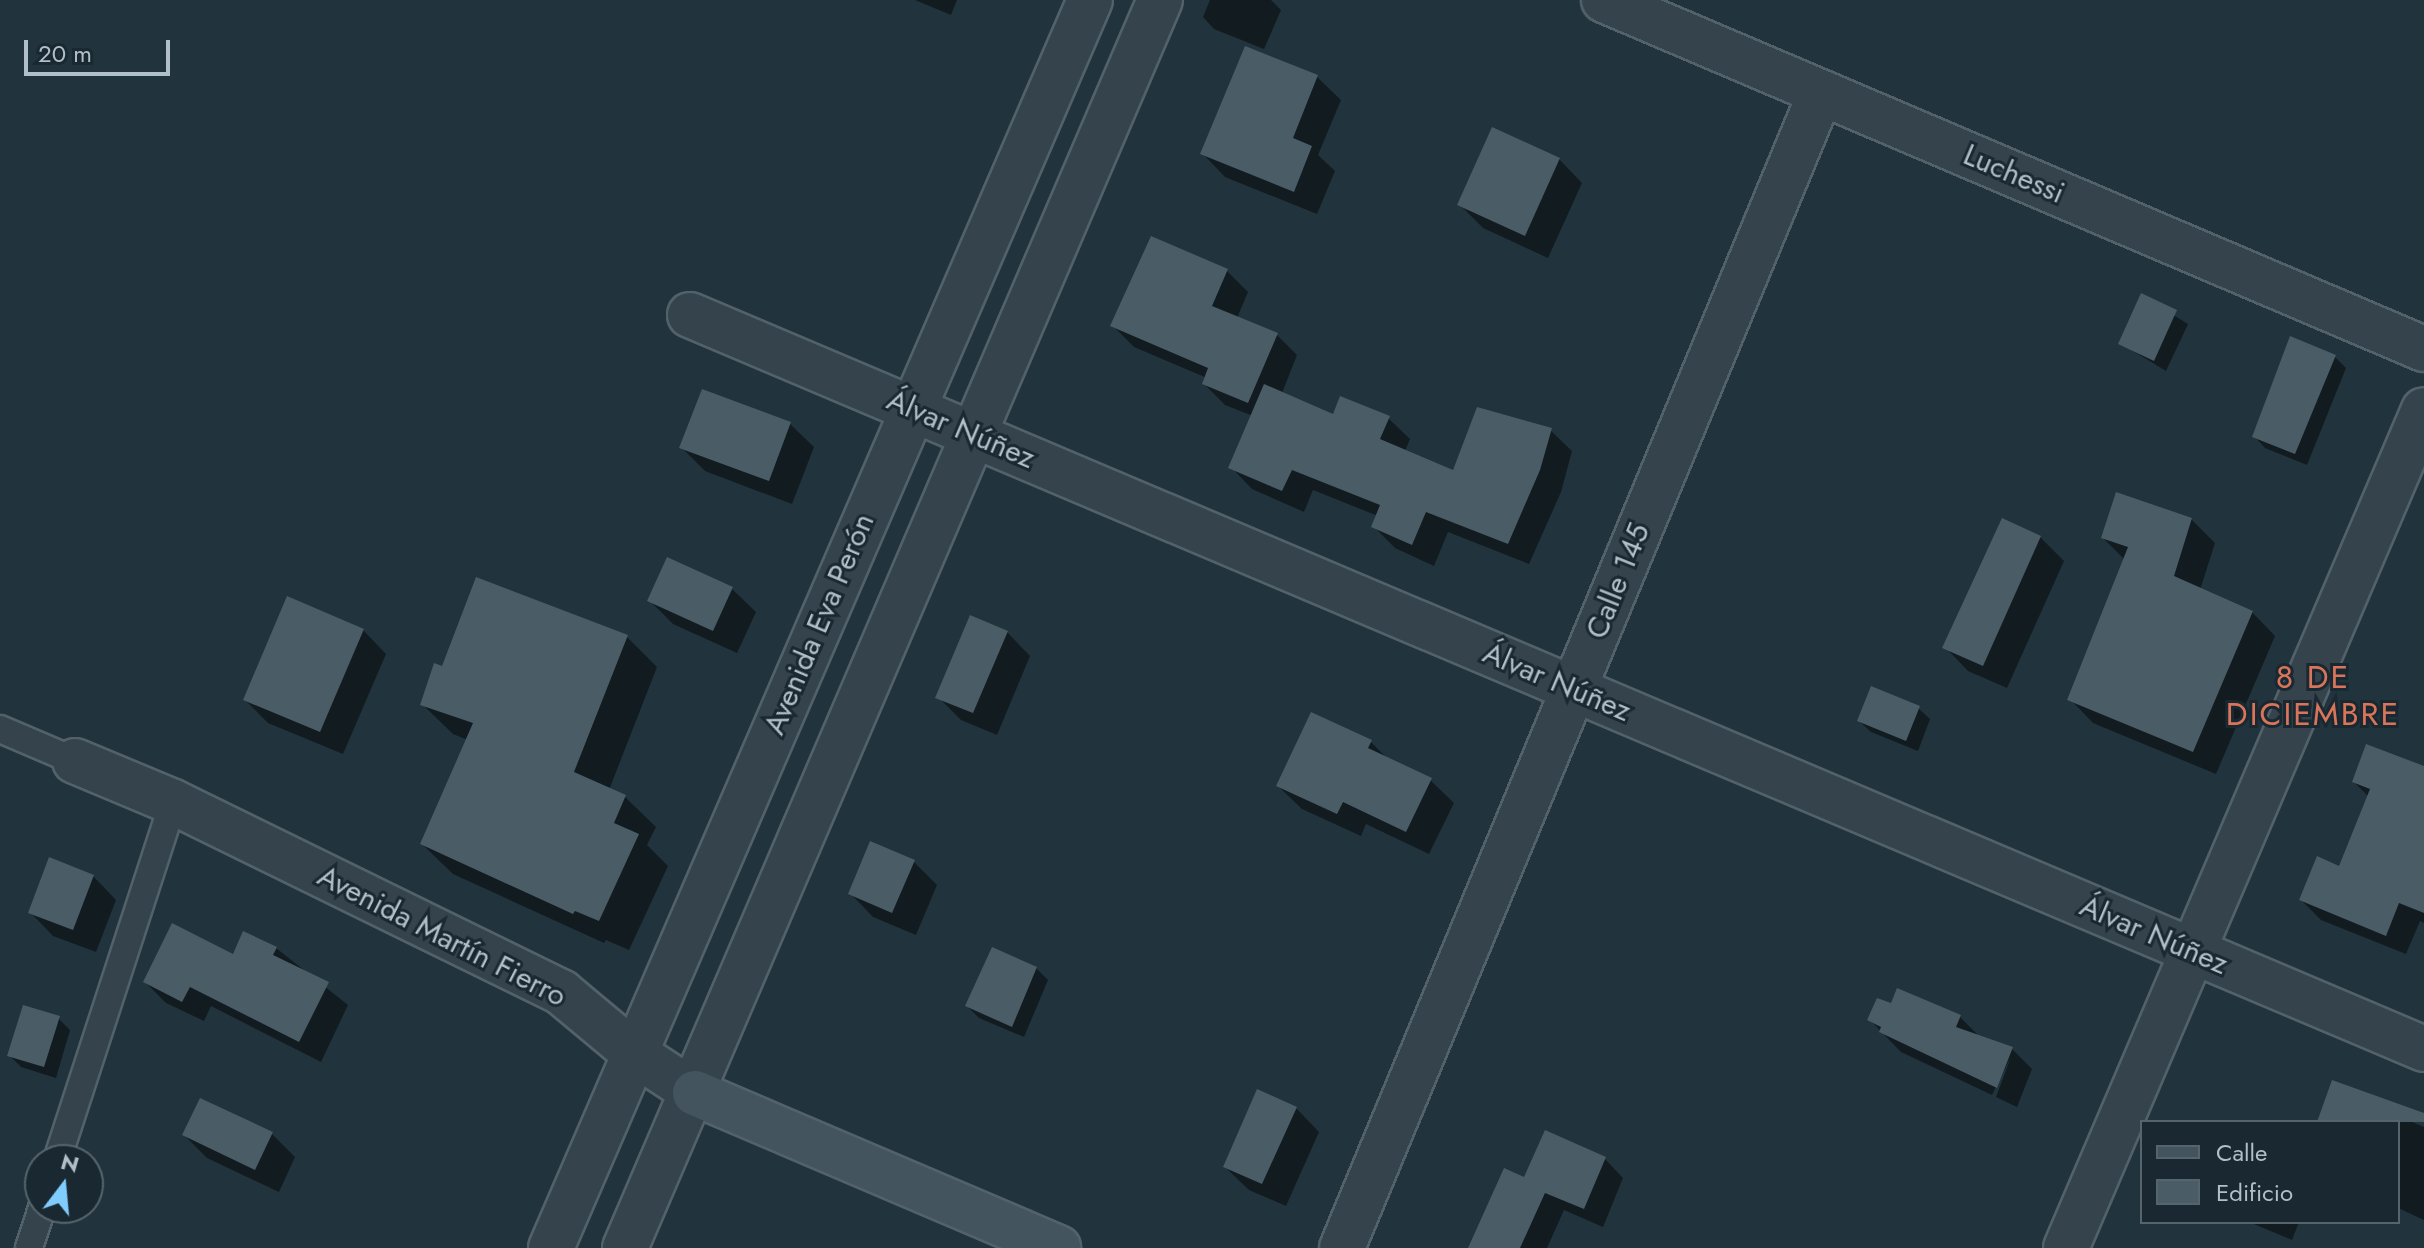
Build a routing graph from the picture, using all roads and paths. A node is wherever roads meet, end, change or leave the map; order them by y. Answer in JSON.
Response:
{"nodes":[{"id":1,"x":1090,"y":0,"type":"edge"},
{"id":2,"x":1160,"y":0,"type":"edge"},
{"id":3,"x":1604,"y":0,"type":"edge"},
{"id":4,"x":1821,"y":92,"type":"junction"},
{"id":5,"x":690,"y":315,"type":"dead end"},
{"id":6,"x":2424,"y":349,"type":"edge"},
{"id":7,"x":912,"y":409,"type":"junction"},
{"id":8,"x":2424,"y":410,"type":"edge"},
{"id":9,"x":975,"y":435,"type":"junction"},
{"id":10,"x":1574,"y":689,"type":"junction"},
{"id":11,"x":0,"y":729,"type":"edge"},
{"id":12,"x":75,"y":761,"type":"joint"},
{"id":13,"x":173,"y":802,"type":"junction"},
{"id":14,"x":2193,"y":951,"type":"junction"},
{"id":15,"x":2424,"y":1049,"type":"edge"},
{"id":16,"x":634,"y":1053,"type":"junction"},
{"id":17,"x":695,"y":1093,"type":"junction"},
{"id":18,"x":62,"y":1144,"type":"edge"},
{"id":19,"x":37,"y":1224,"type":"edge"},
{"id":20,"x":29,"y":1248,"type":"edge"},
{"id":21,"x":551,"y":1248,"type":"edge"},
{"id":22,"x":625,"y":1248,"type":"edge"},
{"id":23,"x":1058,"y":1248,"type":"edge"},
{"id":24,"x":1342,"y":1248,"type":"edge"},
{"id":25,"x":2066,"y":1248,"type":"edge"}],
"edges":[{"from":1,"to":7,"type":"street","name":"Avenida Eva Perón"},
{"from":2,"to":9,"type":"street"},
{"from":3,"to":4,"type":"street","name":"Luchessi"},
{"from":4,"to":6,"type":"street","name":"Luchessi"},
{"from":4,"to":10,"type":"street","name":"Calle 145"},
{"from":5,"to":7,"type":"street","name":"Álvar Núñez"},
{"from":7,"to":9,"type":"street","name":"Álvar Núñez"},
{"from":7,"to":16,"type":"street","name":"Avenida Eva Perón"},
{"from":8,"to":14,"type":"street"},
{"from":9,"to":10,"type":"street","name":"Álvar Núñez"},
{"from":9,"to":17,"type":"street"},
{"from":10,"to":14,"type":"street","name":"Álvar Núñez"},
{"from":10,"to":24,"type":"street","name":"Calle 145"},
{"from":11,"to":12,"type":"lane"},
{"from":12,"to":13,"type":"street","name":"Avenida Martín Fierro"},
{"from":13,"to":16,"type":"street","name":"Avenida Martín Fierro"},
{"from":13,"to":18,"type":"lane"},
{"from":14,"to":15,"type":"street","name":"Álvar Núñez"},
{"from":14,"to":25,"type":"street"},
{"from":16,"to":17,"type":"street","name":"Avenida Martín Fierro"},
{"from":16,"to":21,"type":"street","name":"Avenida Eva Perón"},
{"from":17,"to":22,"type":"street"},
{"from":17,"to":23,"type":"main road","name":"Avenida Martín Fierro"},
{"from":19,"to":20,"type":"lane"}]}
